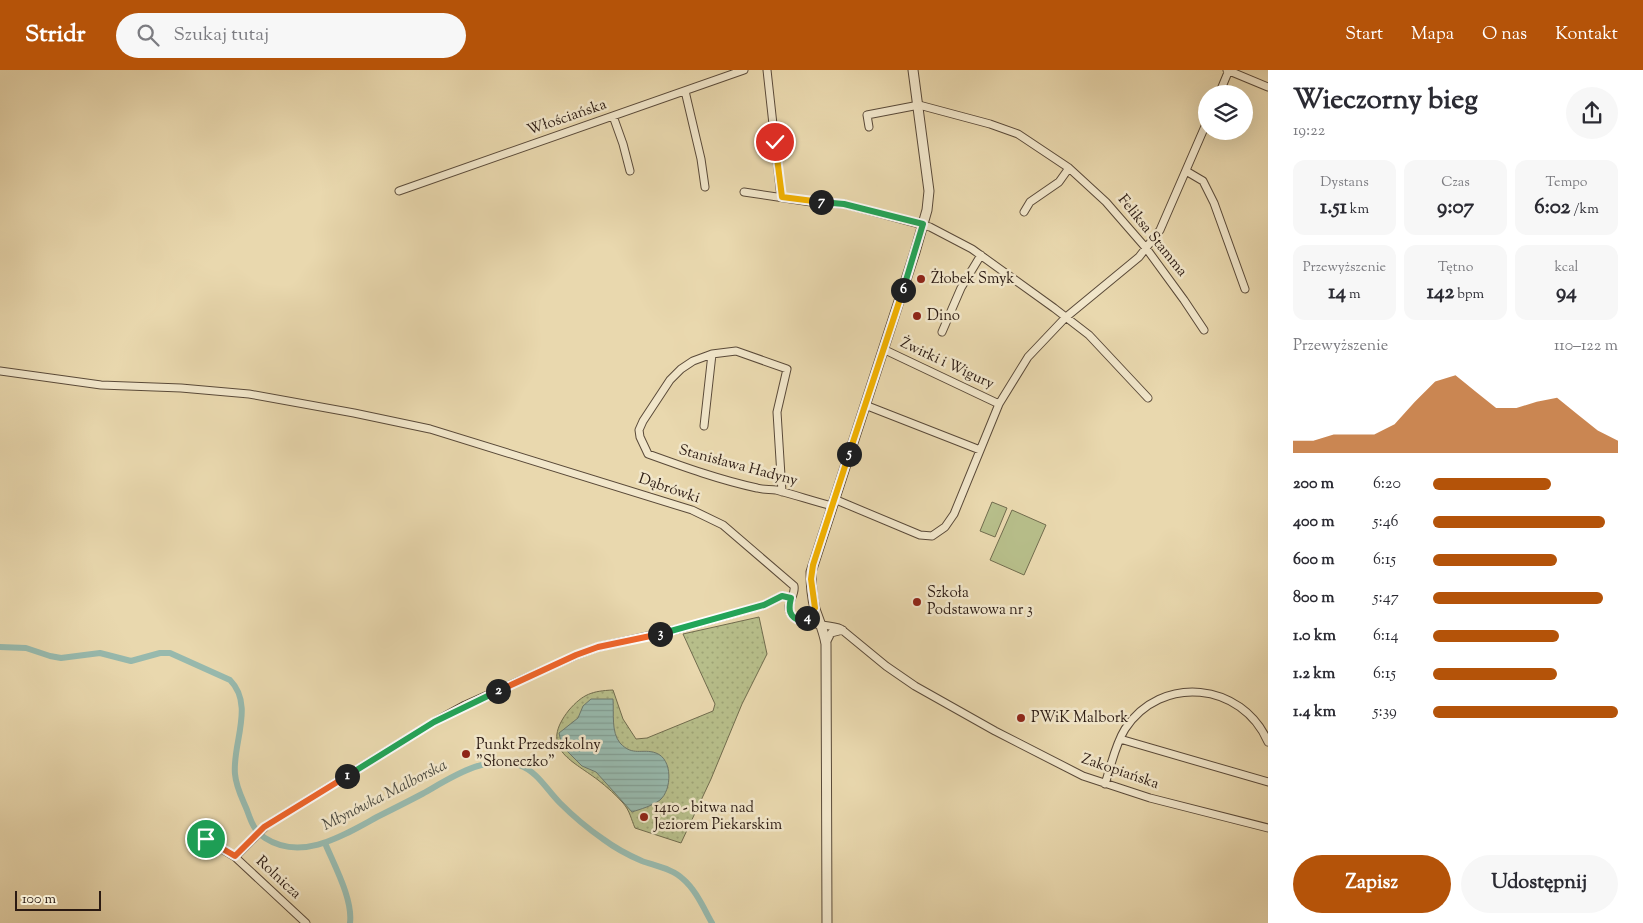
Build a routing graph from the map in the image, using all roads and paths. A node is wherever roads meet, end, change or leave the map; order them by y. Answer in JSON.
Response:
{"nodes":[{"id":1,"x":744,"y":70,"type":"edge"},
{"id":2,"x":766,"y":70,"type":"edge"},
{"id":3,"x":914,"y":70,"type":"edge"},
{"id":4,"x":1228,"y":70,"type":"edge"},
{"id":5,"x":1222,"y":85,"type":"edge"},
{"id":6,"x":1268,"y":86,"type":"edge"},
{"id":7,"x":685,"y":91,"type":"junction"},
{"id":8,"x":919,"y":105,"type":"junction"},
{"id":9,"x":612,"y":116,"type":"junction"},
{"id":10,"x":869,"y":127,"type":"dead end"},
{"id":11,"x":1199,"y":140,"type":"edge"},
{"id":12,"x":1069,"y":168,"type":"junction"},
{"id":13,"x":1186,"y":171,"type":"junction"},
{"id":14,"x":630,"y":172,"type":"dead end"},
{"id":15,"x":705,"y":187,"type":"dead end"},
{"id":16,"x":399,"y":191,"type":"dead end"},
{"id":17,"x":744,"y":192,"type":"dead end"},
{"id":18,"x":782,"y":197,"type":"junction"},
{"id":19,"x":1024,"y":212,"type":"dead end"},
{"id":20,"x":923,"y":224,"type":"junction"},
{"id":21,"x":1146,"y":248,"type":"junction"},
{"id":22,"x":981,"y":255,"type":"junction"},
{"id":23,"x":1245,"y":289,"type":"dead end"},
{"id":24,"x":1065,"y":318,"type":"junction"},
{"id":25,"x":1204,"y":330,"type":"dead end"},
{"id":26,"x":942,"y":332,"type":"dead end"},
{"id":27,"x":883,"y":349,"type":"junction"},
{"id":28,"x":712,"y":354,"type":"junction"},
{"id":29,"x":0,"y":371,"type":"edge"},
{"id":30,"x":1148,"y":398,"type":"dead end"},
{"id":31,"x":999,"y":404,"type":"junction"},
{"id":32,"x":866,"y":405,"type":"junction"},
{"id":33,"x":704,"y":426,"type":"dead end"},
{"id":34,"x":980,"y":450,"type":"junction"},
{"id":35,"x":782,"y":492,"type":"junction"},
{"id":36,"x":833,"y":503,"type":"junction"},
{"id":37,"x":791,"y":598,"type":"junction"},
{"id":38,"x":815,"y":608,"type":"junction"},
{"id":39,"x":801,"y":621,"type":"junction"},
{"id":40,"x":822,"y":625,"type":"junction"},
{"id":41,"x":844,"y":630,"type":"junction"},
{"id":42,"x":826,"y":648,"type":"junction"},
{"id":43,"x":1120,"y":739,"type":"junction"},
{"id":44,"x":1268,"y":742,"type":"edge"},
{"id":45,"x":1268,"y":782,"type":"edge"},
{"id":46,"x":1105,"y":784,"type":"junction"},
{"id":47,"x":1268,"y":828,"type":"edge"},
{"id":48,"x":206,"y":839,"type":"dead end"},
{"id":49,"x":235,"y":856,"type":"junction"},
{"id":50,"x":306,"y":923,"type":"edge"},
{"id":51,"x":828,"y":923,"type":"edge"}],
"edges":[{"from":1,"to":7,"type":"street","name":"Włościańska"},
{"from":2,"to":18,"type":"street"},
{"from":3,"to":8,"type":"street"},
{"from":4,"to":5,"type":"street"},
{"from":4,"to":6,"type":"street"},
{"from":7,"to":9,"type":"street","name":"Włościańska"},
{"from":7,"to":15,"type":"street"},
{"from":8,"to":10,"type":"street","name":"Feliksa Stamma"},
{"from":8,"to":12,"type":"street","name":"Feliksa Stamma"},
{"from":8,"to":20,"type":"street"},
{"from":9,"to":14,"type":"street"},
{"from":9,"to":16,"type":"street","name":"Włościańska"},
{"from":11,"to":13,"type":"street","name":"Stanisława Hadyny"},
{"from":12,"to":19,"type":"street"},
{"from":12,"to":21,"type":"street","name":"Feliksa Stamma"},
{"from":13,"to":21,"type":"street","name":"Stanisława Hadyny"},
{"from":13,"to":23,"type":"street"},
{"from":17,"to":18,"type":"street"},
{"from":18,"to":20,"type":"street"},
{"from":20,"to":22,"type":"street"},
{"from":20,"to":27,"type":"street"},
{"from":21,"to":24,"type":"street","name":"Stanisława Hadyny"},
{"from":21,"to":25,"type":"street","name":"Feliksa Stamma"},
{"from":22,"to":24,"type":"street"},
{"from":22,"to":26,"type":"street"},
{"from":24,"to":30,"type":"street"},
{"from":24,"to":31,"type":"street","name":"Stanisława Hadyny"},
{"from":27,"to":31,"type":"street","name":"Żwirki i Wigury"},
{"from":27,"to":32,"type":"street"},
{"from":28,"to":33,"type":"street"},
{"from":28,"to":35,"type":"street"},
{"from":28,"to":35,"type":"street","name":"Stanisława Hadyny"},
{"from":29,"to":37,"type":"street","name":"Dąbrówki"},
{"from":31,"to":34,"type":"street","name":"Stanisława Hadyny"},
{"from":32,"to":34,"type":"street"},
{"from":32,"to":36,"type":"street"},
{"from":34,"to":36,"type":"street","name":"Stanisława Hadyny"},
{"from":35,"to":36,"type":"street","name":"Stanisława Hadyny"},
{"from":36,"to":38,"type":"street"},
{"from":37,"to":39,"type":"street"},
{"from":37,"to":49,"type":"street"},
{"from":38,"to":39,"type":"street"},
{"from":38,"to":40,"type":"street"},
{"from":39,"to":40,"type":"street"},
{"from":40,"to":41,"type":"street"},
{"from":40,"to":42,"type":"street"},
{"from":41,"to":42,"type":"street"},
{"from":41,"to":46,"type":"street","name":"Zakopiańska"},
{"from":42,"to":51,"type":"street"},
{"from":43,"to":44,"type":"street"},
{"from":43,"to":45,"type":"street"},
{"from":43,"to":46,"type":"street"},
{"from":46,"to":47,"type":"street","name":"Zakopiańska"},
{"from":48,"to":49,"type":"street","name":"Rolnicza"},
{"from":49,"to":50,"type":"street","name":"Rolnicza"}]}
